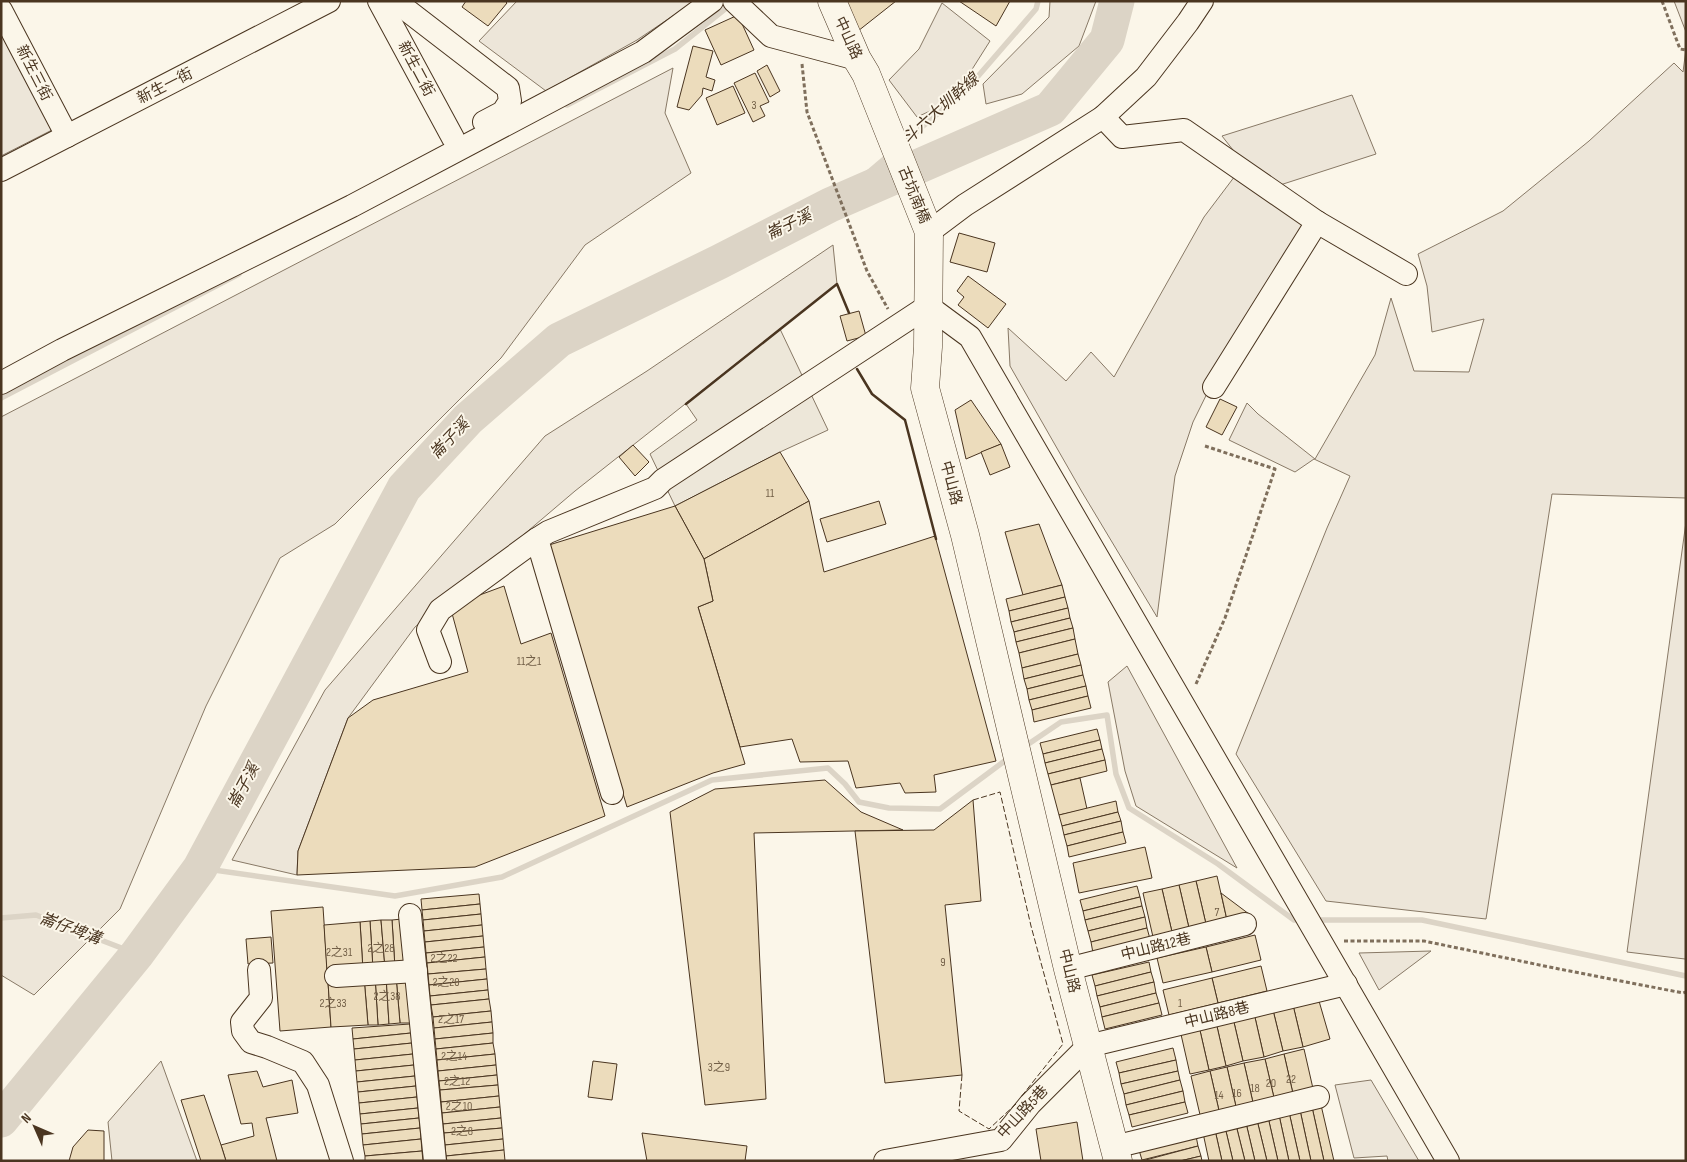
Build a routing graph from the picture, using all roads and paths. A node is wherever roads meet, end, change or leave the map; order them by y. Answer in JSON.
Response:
{"nodes":[{"id":1,"x":329,"y":1,"type":"edge"},
{"id":2,"x":379,"y":1,"type":"edge"},
{"id":3,"x":395,"y":1,"type":"edge"},
{"id":4,"x":712,"y":1,"type":"edge"},
{"id":5,"x":734,"y":1,"type":"edge"},
{"id":6,"x":832,"y":1,"type":"edge"},
{"id":7,"x":1202,"y":1,"type":"edge"},
{"id":8,"x":1662,"y":1,"type":"edge"},
{"id":9,"x":1,"y":10,"type":"edge"},
{"id":10,"x":800,"y":44,"type":"junction"},
{"id":11,"x":1686,"y":50,"type":"edge"},
{"id":12,"x":861,"y":66,"type":"junction"},
{"id":13,"x":1103,"y":118,"type":"junction"},
{"id":14,"x":66,"y":136,"type":"junction"},
{"id":15,"x":453,"y":138,"type":"junction"},
{"id":16,"x":1,"y":170,"type":"edge"},
{"id":17,"x":1317,"y":222,"type":"junction"},
{"id":18,"x":929,"y":232,"type":"junction"},
{"id":19,"x":1406,"y":274,"type":"dead end"},
{"id":20,"x":928,"y":306,"type":"junction"},
{"id":21,"x":897,"y":326,"type":"junction"},
{"id":22,"x":1,"y":367,"type":"edge"},
{"id":23,"x":1,"y":383,"type":"edge"},
{"id":24,"x":1214,"y":387,"type":"dead end"},
{"id":25,"x":1205,"y":446,"type":"dead end"},
{"id":26,"x":537,"y":540,"type":"junction"},
{"id":27,"x":440,"y":662,"type":"dead end"},
{"id":28,"x":1185,"y":707,"type":"junction"},
{"id":29,"x":612,"y":793,"type":"dead end"},
{"id":30,"x":410,"y":916,"type":"dead end"},
{"id":31,"x":1245,"y":924,"type":"dead end"},
{"id":32,"x":1321,"y":942,"type":"junction"},
{"id":33,"x":1068,"y":969,"type":"junction"},
{"id":34,"x":259,"y":970,"type":"dead end"},
{"id":35,"x":416,"y":971,"type":"junction"},
{"id":36,"x":336,"y":976,"type":"dead end"},
{"id":37,"x":1346,"y":984,"type":"junction"},
{"id":38,"x":1686,"y":992,"type":"edge"},
{"id":39,"x":1088,"y":1046,"type":"junction"},
{"id":40,"x":1318,"y":1097,"type":"dead end"},
{"id":41,"x":1116,"y":1154,"type":"edge"},
{"id":42,"x":342,"y":1161,"type":"edge"},
{"id":43,"x":435,"y":1161,"type":"edge"},
{"id":44,"x":885,"y":1161,"type":"edge"},
{"id":45,"x":1448,"y":1161,"type":"edge"}],
"edges":[{"from":1,"to":14,"type":"street","name":"新生一街"},
{"from":2,"to":15,"type":"street","name":"新生二街"},
{"from":3,"to":15,"type":"street"},
{"from":4,"to":23,"type":"street"},
{"from":5,"to":10,"type":"street"},
{"from":6,"to":12,"type":"main road","name":"中山路"},
{"from":7,"to":13,"type":"street"},
{"from":8,"to":11,"type":"path"},
{"from":9,"to":14,"type":"street","name":"新生三街"},
{"from":10,"to":12,"type":"street"},
{"from":10,"to":21,"type":"path"},
{"from":12,"to":18,"type":"main road","name":"古坑南橋"},
{"from":13,"to":17,"type":"street"},
{"from":13,"to":18,"type":"street"},
{"from":14,"to":16,"type":"street","name":"新生一街"},
{"from":15,"to":22,"type":"street"},
{"from":17,"to":19,"type":"street"},
{"from":17,"to":24,"type":"street"},
{"from":18,"to":20,"type":"main road","name":"中山路"},
{"from":20,"to":21,"type":"street"},
{"from":20,"to":28,"type":"street"},
{"from":20,"to":33,"type":"main road","name":"中山路"},
{"from":21,"to":26,"type":"street"},
{"from":25,"to":28,"type":"path"},
{"from":26,"to":27,"type":"street"},
{"from":26,"to":29,"type":"street"},
{"from":28,"to":32,"type":"street"},
{"from":30,"to":35,"type":"street"},
{"from":31,"to":33,"type":"street","name":"中山路12巷"},
{"from":32,"to":37,"type":"street"},
{"from":32,"to":38,"type":"path"},
{"from":33,"to":39,"type":"main road","name":"中山路"},
{"from":34,"to":42,"type":"street"},
{"from":35,"to":36,"type":"street"},
{"from":35,"to":43,"type":"street"},
{"from":37,"to":39,"type":"street","name":"中山路8巷"},
{"from":37,"to":45,"type":"street"},
{"from":39,"to":41,"type":"main road","name":"中山路"},
{"from":39,"to":44,"type":"street","name":"中山路5巷"},
{"from":40,"to":41,"type":"street"}]}
